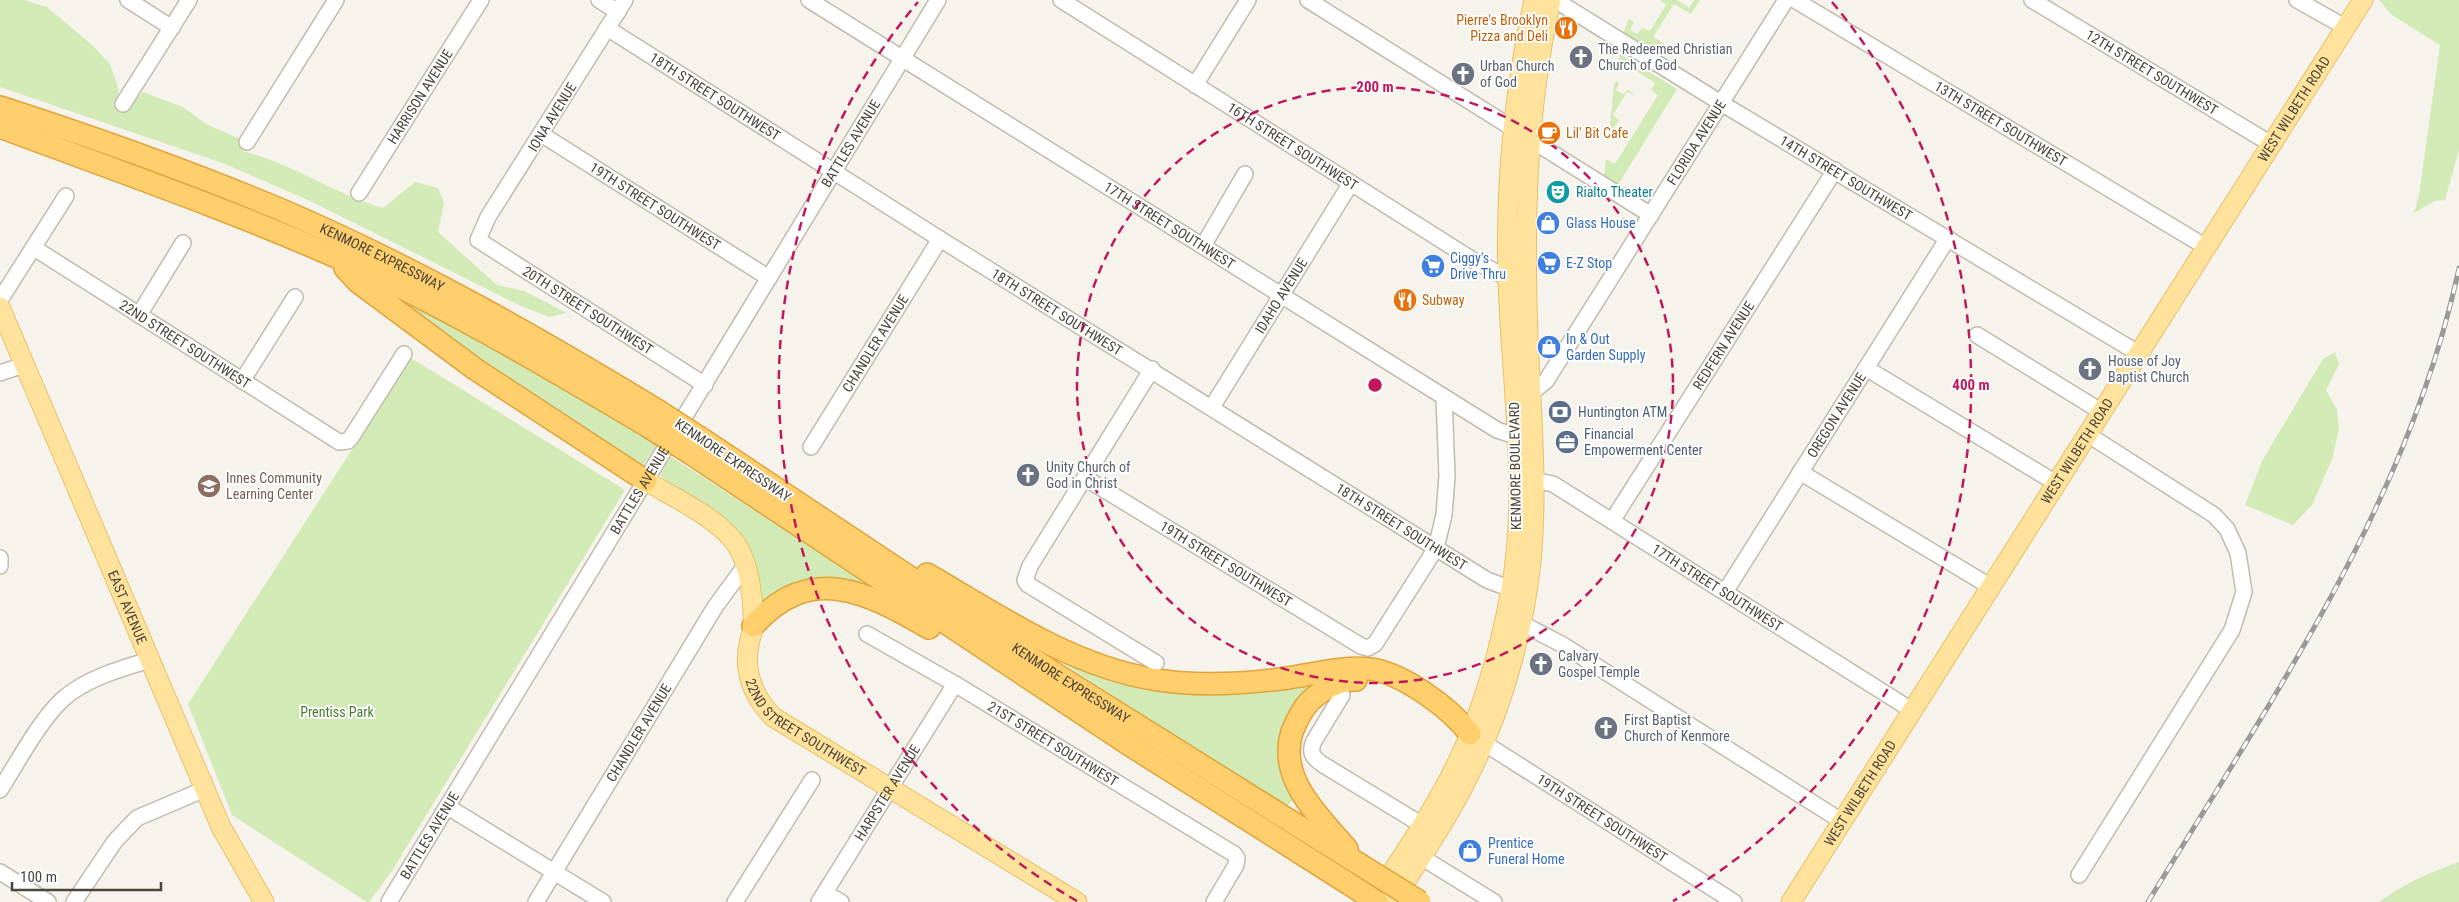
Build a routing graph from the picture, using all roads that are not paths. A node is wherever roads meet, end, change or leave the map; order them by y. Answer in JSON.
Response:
{"nodes":[{"id":1,"x":128,"y":0,"type":"edge"},
{"id":2,"x":190,"y":0,"type":"edge"},
{"id":3,"x":336,"y":0,"type":"edge"},
{"id":4,"x":481,"y":0,"type":"edge"},
{"id":5,"x":600,"y":0,"type":"edge"},
{"id":6,"x":809,"y":0,"type":"edge"},
{"id":7,"x":938,"y":0,"type":"edge"},
{"id":8,"x":1061,"y":0,"type":"edge"},
{"id":9,"x":1248,"y":0,"type":"edge"},
{"id":10,"x":1308,"y":0,"type":"edge"},
{"id":11,"x":1534,"y":0,"type":"edge"},
{"id":12,"x":1553,"y":0,"type":"edge"},
{"id":13,"x":1786,"y":0,"type":"edge"},
{"id":14,"x":1795,"y":0,"type":"edge"},
{"id":15,"x":2032,"y":0,"type":"edge"},
{"id":16,"x":2297,"y":0,"type":"edge"},
{"id":17,"x":2363,"y":0,"type":"edge"},
{"id":18,"x":622,"y":6,"type":"edge"},
{"id":19,"x":2345,"y":27,"type":"junction"},
{"id":20,"x":172,"y":28,"type":"junction"},
{"id":21,"x":607,"y":28,"type":"junction"},
{"id":22,"x":902,"y":58,"type":"junction"},
{"id":23,"x":1195,"y":84,"type":"junction"},
{"id":24,"x":1721,"y":103,"type":"junction"},
{"id":25,"x":123,"y":104,"type":"dead end"},
{"id":26,"x":0,"y":107,"type":"edge"},
{"id":27,"x":0,"y":127,"type":"edge"},
{"id":28,"x":1513,"y":130,"type":"junction"},
{"id":29,"x":541,"y":134,"type":"junction"},
{"id":30,"x":1529,"y":140,"type":"junction"},
{"id":31,"x":247,"y":142,"type":"dead end"},
{"id":32,"x":2271,"y":144,"type":"junction"},
{"id":33,"x":1835,"y":170,"type":"junction"},
{"id":34,"x":834,"y":171,"type":"junction"},
{"id":35,"x":1245,"y":174,"type":"dead end"},
{"id":36,"x":1351,"y":184,"type":"junction"},
{"id":37,"x":359,"y":193,"type":"dead end"},
{"id":38,"x":66,"y":196,"type":"dead end"},
{"id":39,"x":1650,"y":214,"type":"junction"},
{"id":40,"x":479,"y":234,"type":"joint"},
{"id":41,"x":1948,"y":238,"type":"junction"},
{"id":42,"x":940,"y":239,"type":"junction"},
{"id":43,"x":183,"y":243,"type":"dead end"},
{"id":44,"x":1203,"y":246,"type":"junction"},
{"id":45,"x":34,"y":248,"type":"junction"},
{"id":46,"x":2206,"y":248,"type":"junction"},
{"id":47,"x":335,"y":256,"type":"junction"},
{"id":48,"x":769,"y":278,"type":"junction"},
{"id":49,"x":1508,"y":278,"type":"junction"},
{"id":50,"x":1526,"y":286,"type":"junction"},
{"id":51,"x":1282,"y":296,"type":"junction"},
{"id":52,"x":295,"y":297,"type":"dead end"},
{"id":53,"x":0,"y":300,"type":"edge"},
{"id":54,"x":0,"y":307,"type":"edge"},
{"id":55,"x":139,"y":315,"type":"junction"},
{"id":56,"x":1977,"y":335,"type":"dead end"},
{"id":57,"x":2138,"y":353,"type":"junction"},
{"id":58,"x":404,"y":354,"type":"dead end"},
{"id":59,"x":24,"y":365,"type":"junction"},
{"id":60,"x":1866,"y":368,"type":"junction"},
{"id":61,"x":1152,"y":370,"type":"junction"},
{"id":62,"x":0,"y":373,"type":"edge"},
{"id":63,"x":242,"y":381,"type":"junction"},
{"id":64,"x":705,"y":385,"type":"junction"},
{"id":65,"x":1522,"y":390,"type":"junction"},
{"id":66,"x":1444,"y":397,"type":"junction"},
{"id":67,"x":1212,"y":407,"type":"junction"},
{"id":68,"x":2102,"y":412,"type":"junction"},
{"id":69,"x":653,"y":419,"type":"junction"},
{"id":70,"x":2087,"y":434,"type":"junction"},
{"id":71,"x":1524,"y":440,"type":"junction"},
{"id":72,"x":694,"y":445,"type":"junction"},
{"id":73,"x":811,"y":447,"type":"dead end"},
{"id":74,"x":1800,"y":472,"type":"junction"},
{"id":75,"x":1085,"y":478,"type":"junction"},
{"id":76,"x":1526,"y":478,"type":"junction"},
{"id":77,"x":646,"y":480,"type":"junction"},
{"id":78,"x":2056,"y":483,"type":"junction"},
{"id":79,"x":787,"y":496,"type":"junction"},
{"id":80,"x":1612,"y":521,"type":"junction"},
{"id":81,"x":1436,"y":548,"type":"junction"},
{"id":82,"x":0,"y":558,"type":"edge"},
{"id":83,"x":0,"y":566,"type":"edge"},
{"id":84,"x":745,"y":566,"type":"junction"},
{"id":85,"x":1991,"y":587,"type":"junction"},
{"id":86,"x":1511,"y":589,"type":"junction"},
{"id":87,"x":1725,"y":592,"type":"junction"},
{"id":88,"x":1513,"y":619,"type":"junction"},
{"id":89,"x":753,"y":626,"type":"junction"},
{"id":90,"x":867,"y":634,"type":"dead end"},
{"id":91,"x":150,"y":660,"type":"junction"},
{"id":92,"x":1156,"y":663,"type":"dead end"},
{"id":93,"x":955,"y":684,"type":"junction"},
{"id":94,"x":1342,"y":696,"type":"dead end"},
{"id":95,"x":1913,"y":711,"type":"junction"},
{"id":96,"x":1477,"y":738,"type":"junction"},
{"id":97,"x":1125,"y":742,"type":"junction"},
{"id":98,"x":812,"y":780,"type":"dead end"},
{"id":99,"x":891,"y":788,"type":"junction"},
{"id":100,"x":205,"y":789,"type":"junction"},
{"id":101,"x":0,"y":790,"type":"edge"},
{"id":102,"x":448,"y":807,"type":"junction"},
{"id":103,"x":1842,"y":822,"type":"junction"},
{"id":104,"x":1429,"y":830,"type":"junction"},
{"id":105,"x":1414,"y":853,"type":"junction"},
{"id":106,"x":1359,"y":864,"type":"junction"},
{"id":107,"x":0,"y":872,"type":"edge"},
{"id":108,"x":554,"y":872,"type":"junction"},
{"id":109,"x":2079,"y":875,"type":"dead end"},
{"id":110,"x":822,"y":897,"type":"edge"},
{"id":111,"x":260,"y":900,"type":"edge"},
{"id":112,"x":48,"y":902,"type":"edge"},
{"id":113,"x":74,"y":902,"type":"edge"},
{"id":114,"x":388,"y":902,"type":"edge"},
{"id":115,"x":536,"y":902,"type":"edge"},
{"id":116,"x":604,"y":902,"type":"edge"},
{"id":117,"x":735,"y":902,"type":"edge"},
{"id":118,"x":841,"y":902,"type":"edge"},
{"id":119,"x":1077,"y":902,"type":"edge"},
{"id":120,"x":1214,"y":902,"type":"edge"},
{"id":121,"x":1373,"y":902,"type":"edge"},
{"id":122,"x":1377,"y":902,"type":"edge"},
{"id":123,"x":1392,"y":902,"type":"edge"},
{"id":124,"x":1420,"y":902,"type":"edge"},
{"id":125,"x":1494,"y":902,"type":"edge"},
{"id":126,"x":1734,"y":902,"type":"edge"},
{"id":127,"x":1791,"y":902,"type":"edge"}],
"edges":[{"from":1,"to":20,"type":"street"},
{"from":2,"to":20,"type":"street"},
{"from":3,"to":31,"type":"street"},
{"from":4,"to":37,"type":"street","name":"HARRISON AVENUE"},
{"from":5,"to":18,"type":"street"},
{"from":6,"to":22,"type":"street","name":"17TH STREET SOUTHWEST"},
{"from":7,"to":22,"type":"street","name":"BATTLES AVENUE"},
{"from":8,"to":23,"type":"street","name":"16TH STREET SOUTHWEST"},
{"from":9,"to":23,"type":"street"},
{"from":10,"to":28,"type":"street"},
{"from":11,"to":28,"type":"main road","name":"KENMORE BOULEVARD"},
{"from":12,"to":24,"type":"street","name":"14TH STREET SOUTHWEST"},
{"from":12,"to":30,"type":"main road","name":"KENMORE BOULEVARD"},
{"from":13,"to":24,"type":"street","name":"FLORIDA AVENUE"},
{"from":14,"to":46,"type":"street","name":"13TH STREET SOUTHWEST"},
{"from":15,"to":32,"type":"street","name":"12TH STREET SOUTHWEST"},
{"from":16,"to":19,"type":"street"},
{"from":17,"to":19,"type":"main road","name":"WEST WILBETH ROAD"},
{"from":18,"to":21,"type":"street","name":"IONA AVENUE"},
{"from":19,"to":32,"type":"main road","name":"WEST WILBETH ROAD"},
{"from":20,"to":25,"type":"street"},
{"from":21,"to":29,"type":"street","name":"IONA AVENUE"},
{"from":21,"to":34,"type":"street","name":"18TH STREET SOUTHWEST"},
{"from":22,"to":34,"type":"street","name":"BATTLES AVENUE"},
{"from":22,"to":44,"type":"street","name":"17TH STREET SOUTHWEST"},
{"from":23,"to":36,"type":"street","name":"16TH STREET SOUTHWEST"},
{"from":24,"to":33,"type":"street","name":"14TH STREET SOUTHWEST"},
{"from":24,"to":39,"type":"street","name":"FLORIDA AVENUE"},
{"from":26,"to":69,"type":"highway","name":"KENMORE EXPRESSWAY"},
{"from":27,"to":47,"type":"highway","name":"KENMORE EXPRESSWAY"},
{"from":28,"to":30,"type":"street"},
{"from":28,"to":49,"type":"main road","name":"KENMORE BOULEVARD"},
{"from":29,"to":40,"type":"street","name":"IONA AVENUE"},
{"from":29,"to":48,"type":"street","name":"19TH STREET SOUTHWEST"},
{"from":30,"to":39,"type":"street"},
{"from":30,"to":50,"type":"main road","name":"KENMORE BOULEVARD"},
{"from":32,"to":46,"type":"main road","name":"WEST WILBETH ROAD"},
{"from":33,"to":41,"type":"street","name":"14TH STREET SOUTHWEST"},
{"from":33,"to":80,"type":"street","name":"REDFERN AVENUE"},
{"from":34,"to":42,"type":"street","name":"18TH STREET SOUTHWEST"},
{"from":34,"to":48,"type":"street","name":"BATTLES AVENUE"},
{"from":35,"to":44,"type":"street"},
{"from":36,"to":49,"type":"street","name":"16TH STREET SOUTHWEST"},
{"from":36,"to":51,"type":"street","name":"IDAHO AVENUE"},
{"from":38,"to":45,"type":"street"},
{"from":39,"to":65,"type":"street","name":"FLORIDA AVENUE"},
{"from":40,"to":64,"type":"street","name":"20TH STREET SOUTHWEST"},
{"from":41,"to":57,"type":"street","name":"14TH STREET SOUTHWEST"},
{"from":41,"to":60,"type":"street","name":"OREGON AVENUE"},
{"from":42,"to":61,"type":"street","name":"18TH STREET SOUTHWEST"},
{"from":42,"to":73,"type":"street","name":"CHANDLER AVENUE"},
{"from":43,"to":55,"type":"street"},
{"from":44,"to":51,"type":"street","name":"17TH STREET SOUTHWEST"},
{"from":45,"to":53,"type":"street"},
{"from":45,"to":55,"type":"street","name":"22ND STREET SOUTHWEST"},
{"from":46,"to":57,"type":"main road","name":"WEST WILBETH ROAD"},
{"from":47,"to":69,"type":"highway","name":"KENMORE EXPRESSWAY"},
{"from":47,"to":77,"type":"highway"},
{"from":48,"to":64,"type":"street","name":"BATTLES AVENUE"},
{"from":49,"to":50,"type":"street","name":"16TH STREET SOUTHWEST"},
{"from":49,"to":65,"type":"main road","name":"KENMORE BOULEVARD"},
{"from":50,"to":65,"type":"main road","name":"KENMORE BOULEVARD"},
{"from":51,"to":66,"type":"street","name":"17TH STREET SOUTHWEST"},
{"from":51,"to":67,"type":"street","name":"IDAHO AVENUE"},
{"from":52,"to":63,"type":"street"},
{"from":54,"to":59,"type":"main road","name":"EAST AVENUE"},
{"from":55,"to":63,"type":"street","name":"22ND STREET SOUTHWEST"},
{"from":56,"to":68,"type":"street"},
{"from":57,"to":68,"type":"main road","name":"WEST WILBETH ROAD"},
{"from":58,"to":63,"type":"street","name":"22ND STREET SOUTHWEST"},
{"from":59,"to":62,"type":"street"},
{"from":59,"to":91,"type":"main road","name":"EAST AVENUE"},
{"from":60,"to":74,"type":"street","name":"OREGON AVENUE"},
{"from":60,"to":78,"type":"street"},
{"from":61,"to":67,"type":"street","name":"18TH STREET SOUTHWEST"},
{"from":61,"to":75,"type":"street"},
{"from":64,"to":77,"type":"street","name":"BATTLES AVENUE"},
{"from":65,"to":71,"type":"main road","name":"KENMORE BOULEVARD"},
{"from":66,"to":71,"type":"street","name":"17TH STREET SOUTHWEST"},
{"from":66,"to":81,"type":"street"},
{"from":67,"to":81,"type":"street","name":"18TH STREET SOUTHWEST"},
{"from":68,"to":70,"type":"main road","name":"WEST WILBETH ROAD"},
{"from":69,"to":72,"type":"highway","name":"KENMORE EXPRESSWAY","bridge":true},
{"from":70,"to":78,"type":"main road","name":"WEST WILBETH ROAD"},
{"from":70,"to":109,"type":"street"},
{"from":71,"to":76,"type":"main road","name":"KENMORE BOULEVARD"},
{"from":72,"to":79,"type":"highway","name":"KENMORE EXPRESSWAY"},
{"from":72,"to":97,"type":"highway","name":"KENMORE EXPRESSWAY"},
{"from":74,"to":85,"type":"street"},
{"from":74,"to":87,"type":"street","name":"OREGON AVENUE"},
{"from":75,"to":81,"type":"street","name":"19TH STREET SOUTHWEST"},
{"from":75,"to":92,"type":"street"},
{"from":76,"to":80,"type":"street","name":"17TH STREET SOUTHWEST"},
{"from":76,"to":86,"type":"main road","name":"KENMORE BOULEVARD"},
{"from":76,"to":88,"type":"main road","name":"KENMORE BOULEVARD"},
{"from":77,"to":84,"type":"main road","name":"22ND STREET SOUTHWEST"},
{"from":77,"to":102,"type":"street","name":"BATTLES AVENUE"},
{"from":78,"to":85,"type":"main road","name":"WEST WILBETH ROAD"},
{"from":79,"to":96,"type":"highway"},
{"from":79,"to":106,"type":"highway","name":"KENMORE EXPRESSWAY"},
{"from":80,"to":87,"type":"street","name":"17TH STREET SOUTHWEST"},
{"from":81,"to":86,"type":"street","name":"18TH STREET SOUTHWEST"},
{"from":82,"to":83,"type":"street"},
{"from":84,"to":89,"type":"main road","name":"22ND STREET SOUTHWEST"},
{"from":84,"to":108,"type":"street","name":"CHANDLER AVENUE"},
{"from":85,"to":95,"type":"main road","name":"WEST WILBETH ROAD"},
{"from":86,"to":88,"type":"main road","name":"KENMORE BOULEVARD"},
{"from":87,"to":95,"type":"street","name":"17TH STREET SOUTHWEST"},
{"from":88,"to":96,"type":"main road","name":"KENMORE BOULEVARD"},
{"from":88,"to":103,"type":"street"},
{"from":89,"to":97,"type":"highway"},
{"from":89,"to":99,"type":"main road","name":"22ND STREET SOUTHWEST"},
{"from":90,"to":93,"type":"street","name":"21ST STREET SOUTHWEST"},
{"from":91,"to":100,"type":"main road","name":"EAST AVENUE"},
{"from":91,"to":101,"type":"street"},
{"from":93,"to":99,"type":"street","name":"HARPSTER AVENUE"},
{"from":93,"to":120,"type":"street","name":"21ST STREET SOUTHWEST"},
{"from":94,"to":104,"type":"street"},
{"from":95,"to":103,"type":"main road","name":"WEST WILBETH ROAD"},
{"from":96,"to":104,"type":"main road","name":"KENMORE BOULEVARD"},
{"from":96,"to":106,"type":"highway"},
{"from":96,"to":126,"type":"street","name":"19TH STREET SOUTHWEST"},
{"from":97,"to":122,"type":"highway","name":"KENMORE EXPRESSWAY","bridge":true},
{"from":98,"to":117,"type":"street"},
{"from":99,"to":110,"type":"street","name":"HARPSTER AVENUE"},
{"from":99,"to":119,"type":"main road","name":"22ND STREET SOUTHWEST"},
{"from":100,"to":111,"type":"main road","name":"EAST AVENUE"},
{"from":100,"to":113,"type":"street"},
{"from":102,"to":108,"type":"street"},
{"from":102,"to":114,"type":"street","name":"BATTLES AVENUE"},
{"from":103,"to":127,"type":"main road","name":"WEST WILBETH ROAD"},
{"from":104,"to":105,"type":"main road","name":"KENMORE BOULEVARD"},
{"from":105,"to":121,"type":"main road","name":"KENMORE BOULEVARD"},
{"from":105,"to":123,"type":"main road","name":"KENMORE BOULEVARD"},
{"from":105,"to":125,"type":"street"},
{"from":106,"to":124,"type":"highway","name":"KENMORE EXPRESSWAY","bridge":true},
{"from":107,"to":112,"type":"street"},
{"from":108,"to":115,"type":"street","name":"CHANDLER AVENUE"},
{"from":108,"to":116,"type":"street"},
{"from":110,"to":118,"type":"street"}]}
